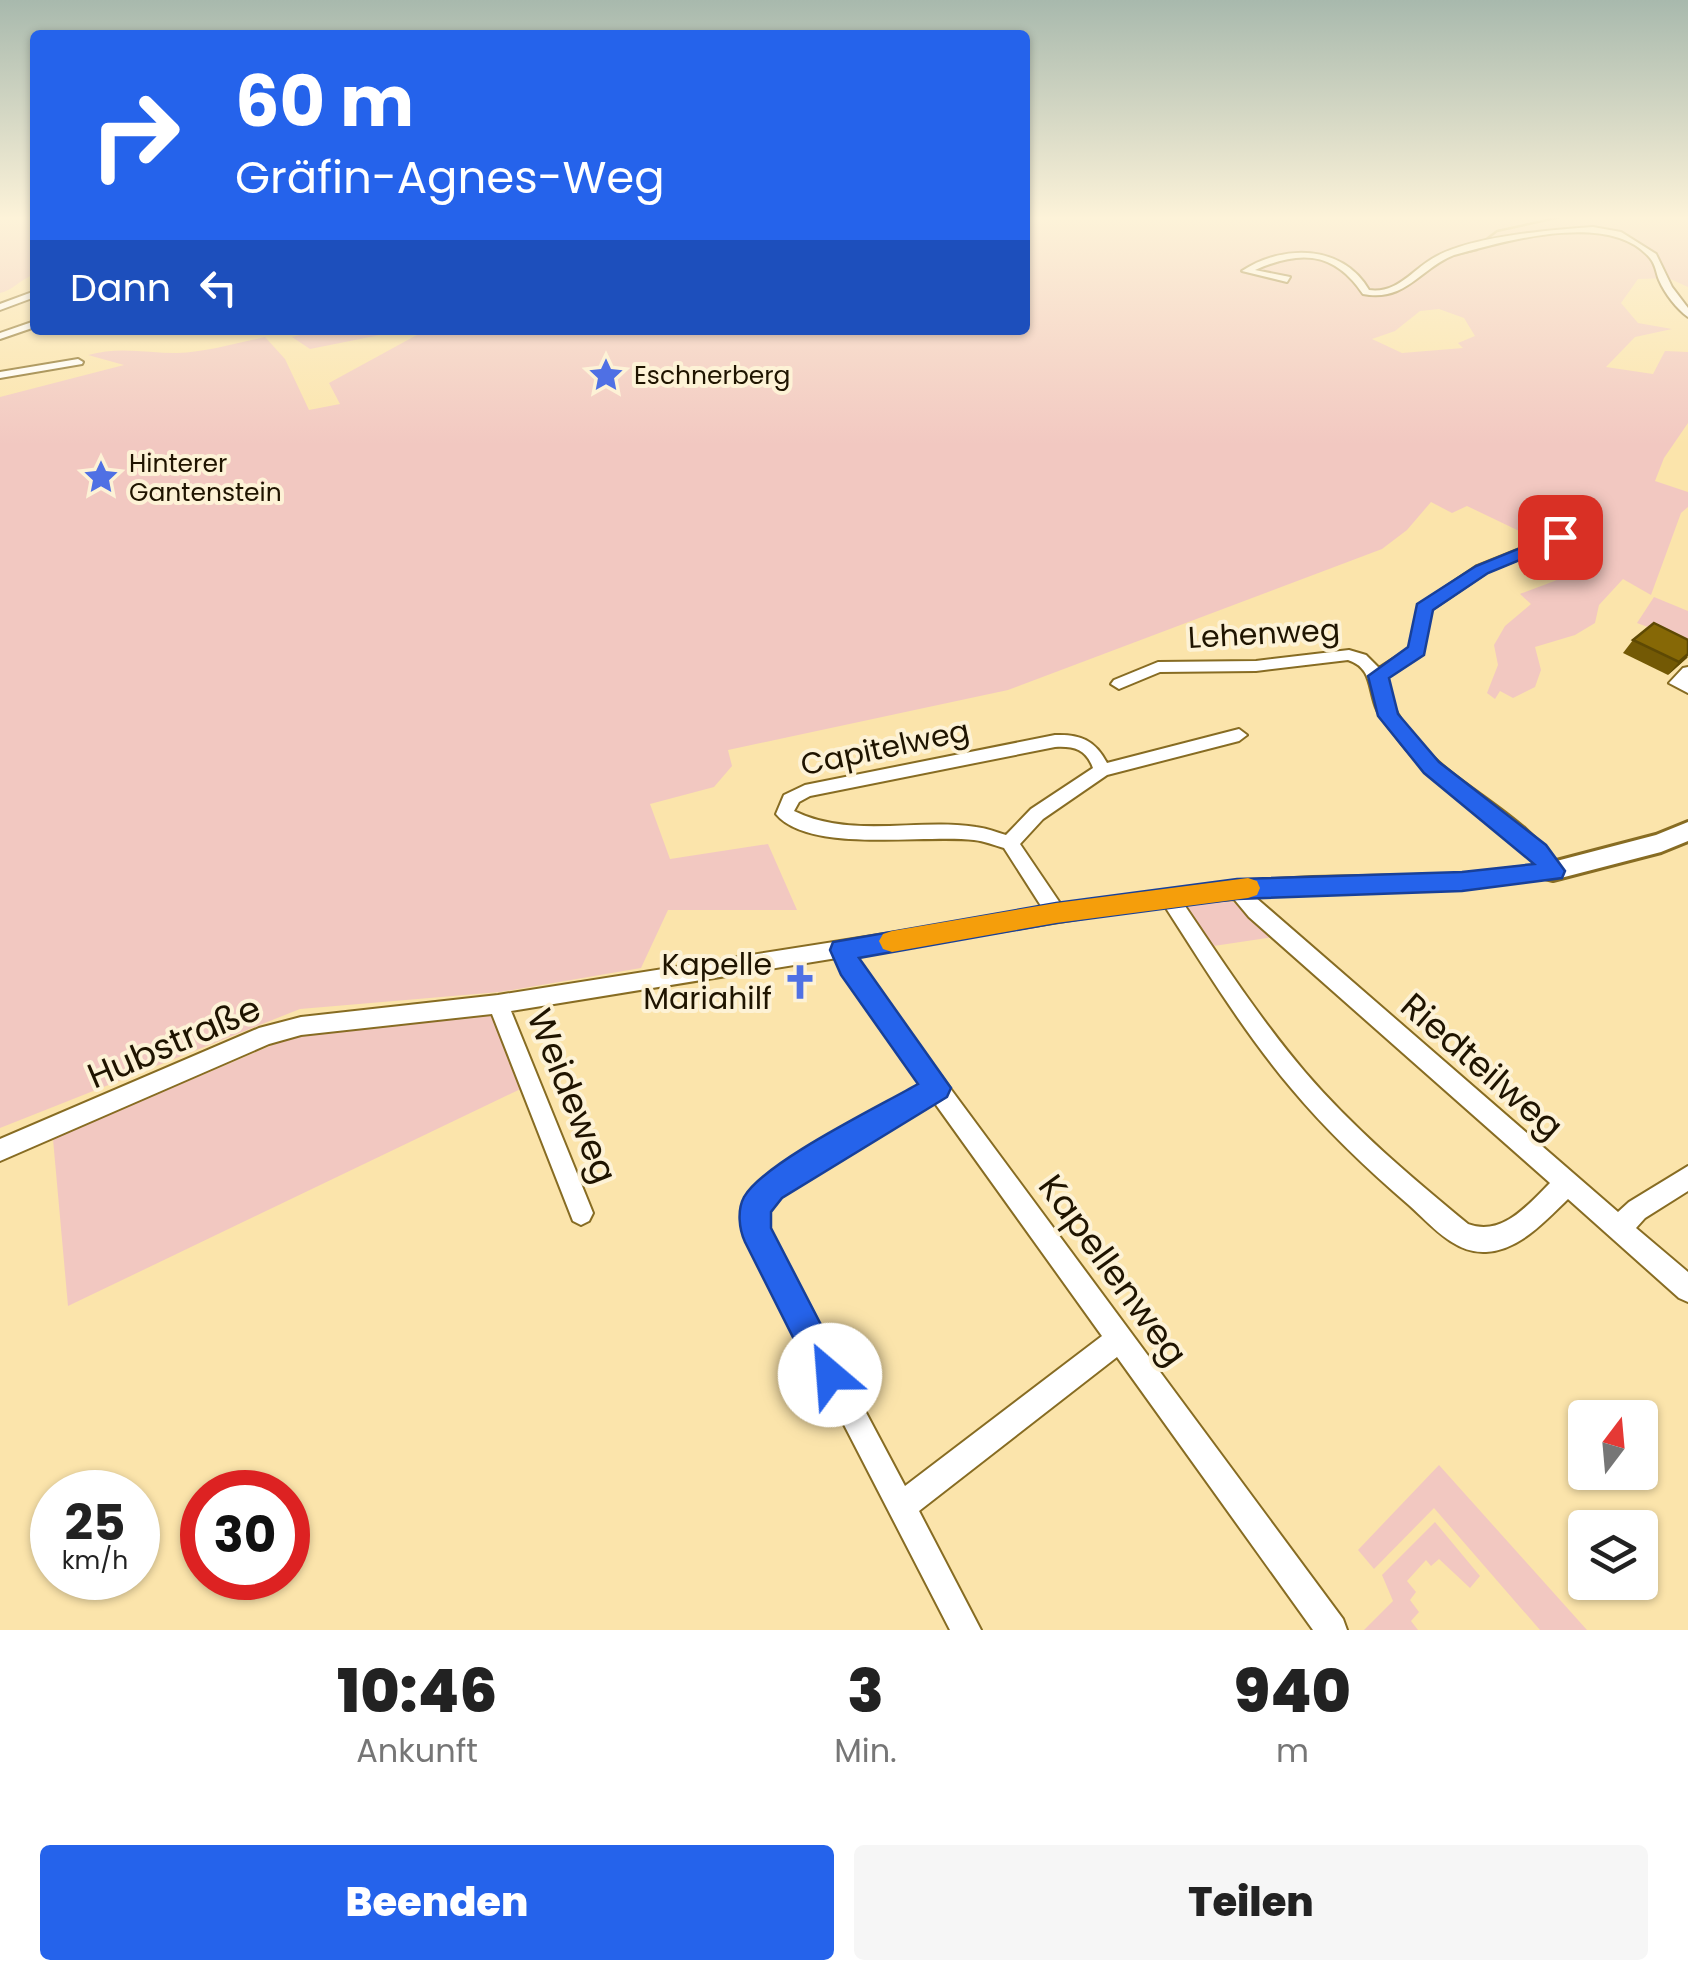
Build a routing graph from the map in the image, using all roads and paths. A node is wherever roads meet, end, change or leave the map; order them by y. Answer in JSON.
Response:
{"nodes":[{"id":1,"x":1672,"y":293,"type":"edge"},
{"id":2,"x":30,"y":296,"type":"edge"},
{"id":3,"x":0,"y":308,"type":"edge"},
{"id":4,"x":1688,"y":314,"type":"edge"},
{"id":5,"x":30,"y":326,"type":"edge"},
{"id":6,"x":0,"y":336,"type":"edge"},
{"id":7,"x":78,"y":362,"type":"dead end"},
{"id":8,"x":0,"y":375,"type":"edge"},
{"id":9,"x":1560,"y":537,"type":"dead end"},
{"id":10,"x":1688,"y":672,"type":"edge"},
{"id":11,"x":1378,"y":676,"type":"junction"},
{"id":12,"x":1119,"y":684,"type":"dead end"},
{"id":13,"x":1688,"y":688,"type":"edge"},
{"id":14,"x":1238,"y":735,"type":"dead end"},
{"id":15,"x":1102,"y":770,"type":"junction"},
{"id":16,"x":1688,"y":831,"type":"edge"},
{"id":17,"x":1010,"y":843,"type":"junction"},
{"id":18,"x":1554,"y":871,"type":"junction"},
{"id":19,"x":1237,"y":889,"type":"junction"},
{"id":20,"x":1170,"y":896,"type":"junction"},
{"id":21,"x":1056,"y":913,"type":"junction"},
{"id":22,"x":842,"y":950,"type":"junction"},
{"id":23,"x":498,"y":1004,"type":"junction"},
{"id":24,"x":937,"y":1088,"type":"junction"},
{"id":25,"x":0,"y":1150,"type":"edge"},
{"id":26,"x":1688,"y":1178,"type":"edge"},
{"id":27,"x":1566,"y":1184,"type":"junction"},
{"id":28,"x":581,"y":1213,"type":"dead end"},
{"id":29,"x":1618,"y":1229,"type":"junction"},
{"id":30,"x":1688,"y":1288,"type":"edge"},
{"id":31,"x":1120,"y":1339,"type":"junction"},
{"id":32,"x":902,"y":1506,"type":"junction"},
{"id":33,"x":966,"y":1630,"type":"edge"},
{"id":34,"x":1332,"y":1630,"type":"edge"}],
"edges":[{"from":1,"to":4,"type":"street"},
{"from":2,"to":3,"type":"street"},
{"from":5,"to":6,"type":"street"},
{"from":7,"to":8,"type":"street"},
{"from":9,"to":11,"type":"street"},
{"from":10,"to":13,"type":"street"},
{"from":11,"to":12,"type":"street","name":"Lehenweg"},
{"from":11,"to":18,"type":"street"},
{"from":14,"to":15,"type":"street"},
{"from":15,"to":17,"type":"street"},
{"from":15,"to":17,"type":"street","name":"Capitelweg"},
{"from":16,"to":18,"type":"main road"},
{"from":17,"to":21,"type":"street"},
{"from":18,"to":19,"type":"street","name":"Hubstraße"},
{"from":19,"to":20,"type":"street","name":"Hubstraße"},
{"from":19,"to":27,"type":"street","name":"Riedteilweg"},
{"from":20,"to":21,"type":"street","name":"Hubstraße"},
{"from":20,"to":27,"type":"street"},
{"from":21,"to":22,"type":"street","name":"Hubstraße"},
{"from":22,"to":23,"type":"street","name":"Hubstraße"},
{"from":22,"to":24,"type":"street","name":"Kapellenweg"},
{"from":23,"to":25,"type":"street","name":"Hubstraße"},
{"from":23,"to":28,"type":"street","name":"Weideweg"},
{"from":24,"to":31,"type":"street","name":"Kapellenweg"},
{"from":24,"to":32,"type":"street"},
{"from":26,"to":29,"type":"street"},
{"from":27,"to":29,"type":"street","name":"Riedteilweg"},
{"from":29,"to":30,"type":"street","name":"Riedteilweg"},
{"from":31,"to":32,"type":"street"},
{"from":31,"to":34,"type":"street","name":"Kapellenweg"},
{"from":32,"to":33,"type":"street"}]}
